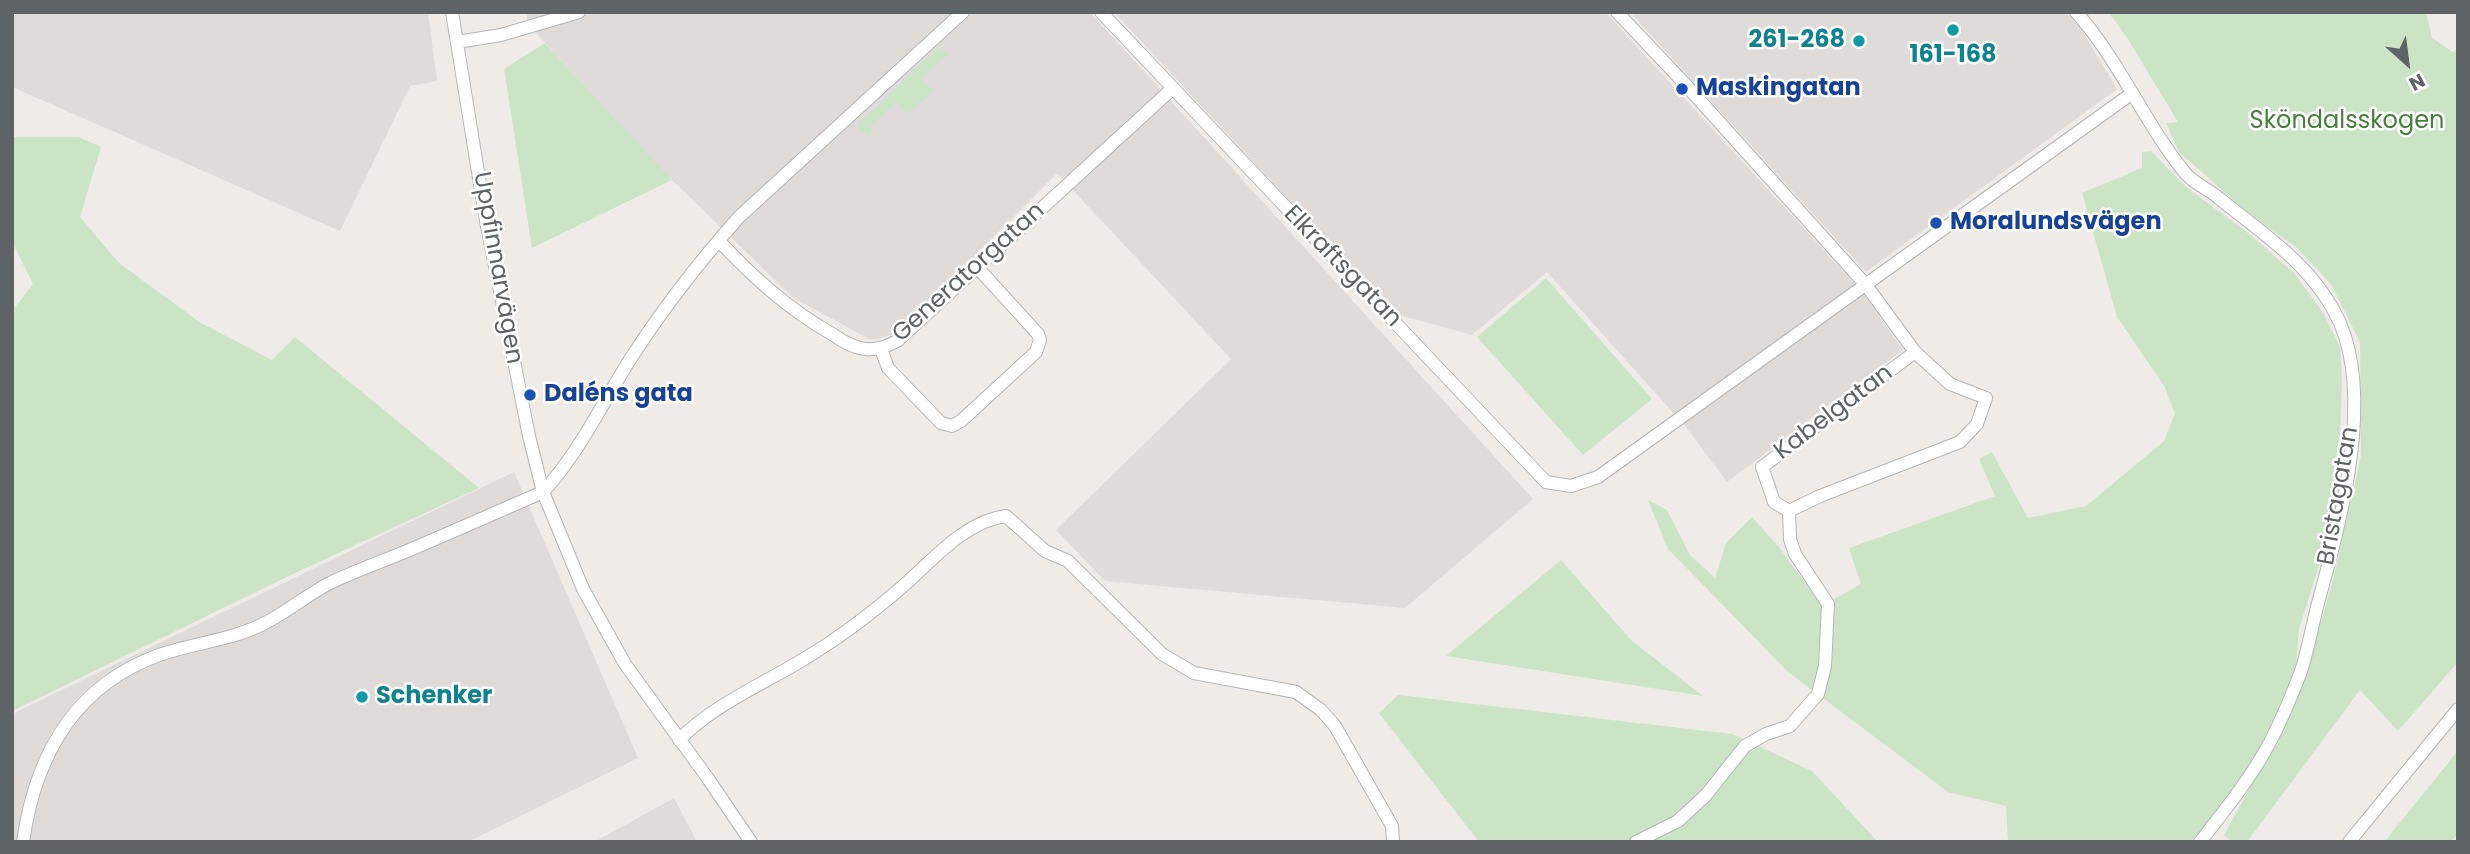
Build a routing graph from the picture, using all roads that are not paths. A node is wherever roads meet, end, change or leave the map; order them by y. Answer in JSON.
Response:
{"nodes":[{"id":1,"x":452,"y":12,"type":"edge"},
{"id":2,"x":579,"y":12,"type":"edge"},
{"id":3,"x":963,"y":12,"type":"edge"},
{"id":4,"x":1101,"y":12,"type":"edge"},
{"id":5,"x":1617,"y":12,"type":"edge"},
{"id":6,"x":2076,"y":12,"type":"edge"},
{"id":7,"x":457,"y":43,"type":"junction"},
{"id":8,"x":1173,"y":88,"type":"junction"},
{"id":9,"x":2131,"y":94,"type":"junction"},
{"id":10,"x":719,"y":241,"type":"junction"},
{"id":11,"x":977,"y":267,"type":"junction"},
{"id":12,"x":1866,"y":285,"type":"junction"},
{"id":13,"x":881,"y":349,"type":"junction"},
{"id":14,"x":1915,"y":352,"type":"junction"},
{"id":15,"x":543,"y":492,"type":"junction"},
{"id":16,"x":1789,"y":511,"type":"junction"},
{"id":17,"x":2458,"y":709,"type":"edge"},
{"id":18,"x":679,"y":740,"type":"junction"},
{"id":19,"x":23,"y":842,"type":"edge"},
{"id":20,"x":751,"y":842,"type":"edge"},
{"id":21,"x":1394,"y":842,"type":"edge"},
{"id":22,"x":1636,"y":842,"type":"edge"},
{"id":23,"x":2200,"y":842,"type":"edge"},
{"id":24,"x":2349,"y":842,"type":"edge"}],
"edges":[{"from":1,"to":7,"type":"street","name":"Uppfinnarvägen"},
{"from":2,"to":7,"type":"street"},
{"from":3,"to":10,"type":"street"},
{"from":4,"to":8,"type":"street","name":"Elkraftsgatan"},
{"from":5,"to":12,"type":"street"},
{"from":6,"to":9,"type":"street","name":"Bristagatan"},
{"from":7,"to":15,"type":"street","name":"Uppfinnarvägen"},
{"from":8,"to":11,"type":"street","name":"Generatorgatan"},
{"from":8,"to":12,"type":"street","name":"Elkraftsgatan"},
{"from":9,"to":12,"type":"street"},
{"from":9,"to":23,"type":"street","name":"Bristagatan"},
{"from":10,"to":13,"type":"street","name":"Generatorgatan"},
{"from":10,"to":15,"type":"street"},
{"from":11,"to":13,"type":"street","name":"Generatorgatan"},
{"from":11,"to":13,"type":"street"},
{"from":12,"to":14,"type":"street"},
{"from":14,"to":16,"type":"street","name":"Kabelgatan"},
{"from":14,"to":16,"type":"street"},
{"from":15,"to":18,"type":"street","name":"Uppfinnarvägen"},
{"from":15,"to":19,"type":"street"},
{"from":16,"to":22,"type":"street"},
{"from":17,"to":24,"type":"street"},
{"from":18,"to":20,"type":"street","name":"Uppfinnarvägen"},
{"from":18,"to":21,"type":"street"}]}
